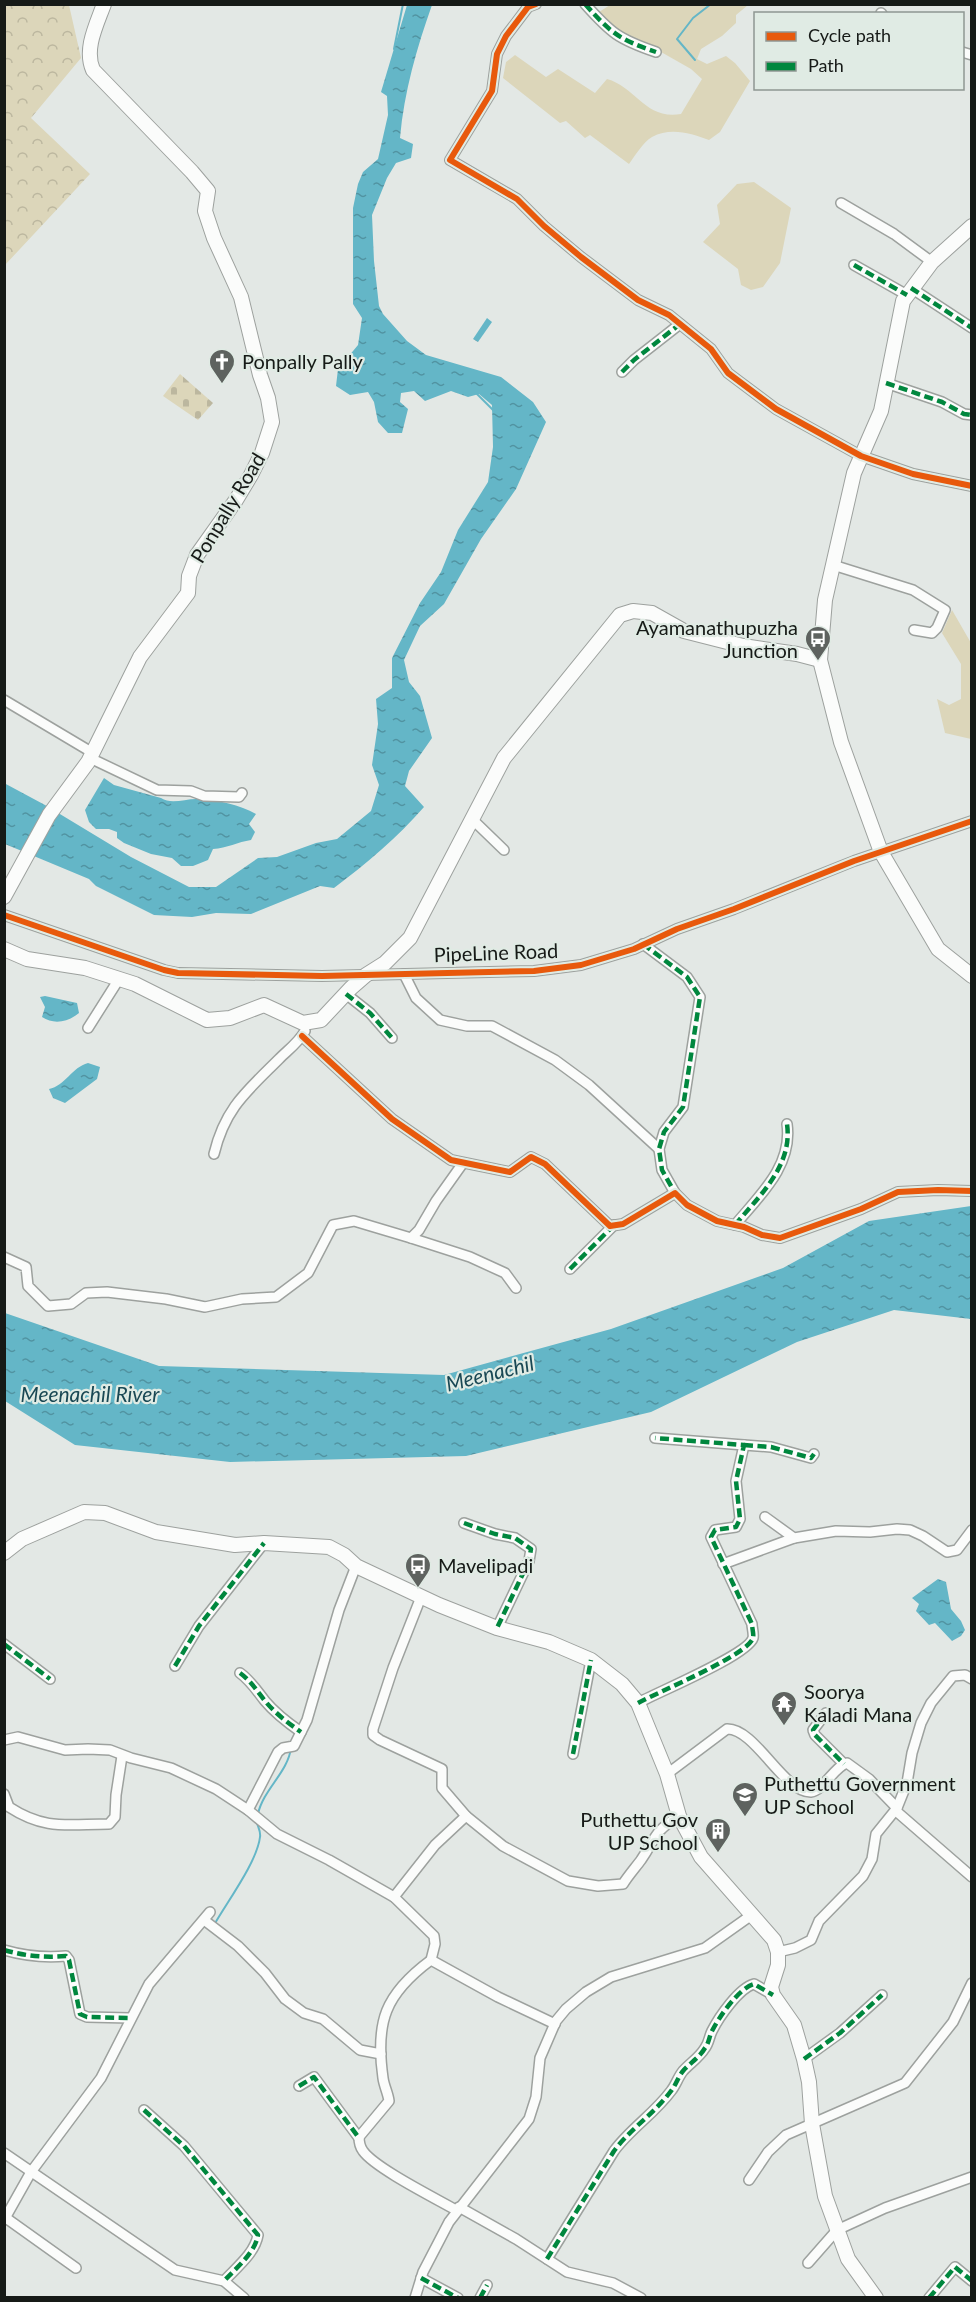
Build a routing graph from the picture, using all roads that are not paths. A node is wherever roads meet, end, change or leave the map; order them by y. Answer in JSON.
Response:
{"nodes":[{"id":1,"x":104,"y":4,"type":"edge"},
{"id":2,"x":536,"y":4,"type":"edge"},
{"id":3,"x":585,"y":4,"type":"edge"},
{"id":4,"x":656,"y":52,"type":"dead end"},
{"id":5,"x":841,"y":203,"type":"dead end"},
{"id":6,"x":972,"y":226,"type":"edge"},
{"id":7,"x":932,"y":262,"type":"junction"},
{"id":8,"x":855,"y":265,"type":"dead end"},
{"id":9,"x":909,"y":292,"type":"junction"},
{"id":10,"x":680,"y":324,"type":"junction"},
{"id":11,"x":972,"y":328,"type":"edge"},
{"id":12,"x":622,"y":372,"type":"dead end"},
{"id":13,"x":886,"y":383,"type":"junction"},
{"id":14,"x":972,"y":416,"type":"edge"},
{"id":15,"x":861,"y":456,"type":"junction"},
{"id":16,"x":972,"y":486,"type":"edge"},
{"id":17,"x":833,"y":565,"type":"junction"},
{"id":18,"x":914,"y":630,"type":"dead end"},
{"id":19,"x":820,"y":660,"type":"junction"},
{"id":20,"x":4,"y":700,"type":"edge"},
{"id":21,"x":92,"y":755,"type":"junction"},
{"id":22,"x":242,"y":793,"type":"dead end"},
{"id":23,"x":472,"y":819,"type":"junction"},
{"id":24,"x":972,"y":821,"type":"edge"},
{"id":25,"x":504,"y":850,"type":"dead end"},
{"id":26,"x":881,"y":852,"type":"junction"},
{"id":27,"x":4,"y":897,"type":"edge"},
{"id":28,"x":4,"y":915,"type":"edge"},
{"id":29,"x":643,"y":944,"type":"junction"},
{"id":30,"x":4,"y":949,"type":"edge"},
{"id":31,"x":404,"y":974,"type":"junction"},
{"id":32,"x":366,"y":975,"type":"junction"},
{"id":33,"x":972,"y":976,"type":"edge"},
{"id":34,"x":119,"y":979,"type":"junction"},
{"id":35,"x":346,"y":994,"type":"junction"},
{"id":36,"x":312,"y":1022,"type":"junction"},
{"id":37,"x":88,"y":1028,"type":"dead end"},
{"id":38,"x":302,"y":1036,"type":"junction"},
{"id":39,"x":392,"y":1038,"type":"dead end"},
{"id":40,"x":787,"y":1124,"type":"dead end"},
{"id":41,"x":659,"y":1149,"type":"junction"},
{"id":42,"x":214,"y":1154,"type":"dead end"},
{"id":43,"x":463,"y":1163,"type":"junction"},
{"id":44,"x":972,"y":1191,"type":"edge"},
{"id":45,"x":675,"y":1193,"type":"junction"},
{"id":46,"x":614,"y":1225,"type":"junction"},
{"id":47,"x":735,"y":1225,"type":"junction"},
{"id":48,"x":411,"y":1238,"type":"junction"},
{"id":49,"x":4,"y":1257,"type":"edge"},
{"id":50,"x":570,"y":1269,"type":"dead end"},
{"id":51,"x":516,"y":1287,"type":"dead end"},
{"id":52,"x":654,"y":1438,"type":"dead end"},
{"id":53,"x":744,"y":1444,"type":"junction"},
{"id":54,"x":814,"y":1454,"type":"dead end"},
{"id":55,"x":765,"y":1517,"type":"dead end"},
{"id":56,"x":464,"y":1523,"type":"dead end"},
{"id":57,"x":972,"y":1530,"type":"edge"},
{"id":58,"x":794,"y":1538,"type":"junction"},
{"id":59,"x":264,"y":1543,"type":"junction"},
{"id":60,"x":4,"y":1552,"type":"edge"},
{"id":61,"x":723,"y":1564,"type":"junction"},
{"id":62,"x":356,"y":1566,"type":"junction"},
{"id":63,"x":421,"y":1597,"type":"junction"},
{"id":64,"x":497,"y":1628,"type":"junction"},
{"id":65,"x":4,"y":1644,"type":"edge"},
{"id":66,"x":591,"y":1660,"type":"junction"},
{"id":67,"x":175,"y":1666,"type":"dead end"},
{"id":68,"x":240,"y":1672,"type":"dead end"},
{"id":69,"x":50,"y":1679,"type":"dead end"},
{"id":70,"x":972,"y":1679,"type":"edge"},
{"id":71,"x":638,"y":1703,"type":"junction"},
{"id":72,"x":826,"y":1713,"type":"dead end"},
{"id":73,"x":301,"y":1732,"type":"junction"},
{"id":74,"x":4,"y":1740,"type":"edge"},
{"id":75,"x":573,"y":1754,"type":"dead end"},
{"id":76,"x":122,"y":1756,"type":"junction"},
{"id":77,"x":844,"y":1764,"type":"junction"},
{"id":78,"x":667,"y":1774,"type":"junction"},
{"id":79,"x":4,"y":1794,"type":"edge"},
{"id":80,"x":248,"y":1810,"type":"junction"},
{"id":81,"x":897,"y":1810,"type":"junction"},
{"id":82,"x":466,"y":1816,"type":"junction"},
{"id":83,"x":679,"y":1816,"type":"junction"},
{"id":84,"x":972,"y":1877,"type":"edge"},
{"id":85,"x":394,"y":1897,"type":"junction"},
{"id":86,"x":753,"y":1914,"type":"junction"},
{"id":87,"x":4,"y":1950,"type":"edge"},
{"id":88,"x":778,"y":1952,"type":"junction"},
{"id":89,"x":431,"y":1960,"type":"junction"},
{"id":90,"x":972,"y":1983,"type":"edge"},
{"id":91,"x":773,"y":1995,"type":"junction"},
{"id":92,"x":882,"y":1995,"type":"dead end"},
{"id":93,"x":130,"y":2018,"type":"junction"},
{"id":94,"x":555,"y":2024,"type":"junction"},
{"id":95,"x":381,"y":2054,"type":"junction"},
{"id":96,"x":804,"y":2059,"type":"junction"},
{"id":97,"x":299,"y":2086,"type":"dead end"},
{"id":98,"x":144,"y":2110,"type":"dead end"},
{"id":99,"x":812,"y":2124,"type":"junction"},
{"id":100,"x":359,"y":2138,"type":"junction"},
{"id":101,"x":4,"y":2153,"type":"edge"},
{"id":102,"x":31,"y":2172,"type":"junction"},
{"id":103,"x":972,"y":2177,"type":"edge"},
{"id":104,"x":749,"y":2180,"type":"dead end"},
{"id":105,"x":458,"y":2209,"type":"junction"},
{"id":106,"x":5,"y":2219,"type":"edge"},
{"id":107,"x":837,"y":2230,"type":"junction"},
{"id":108,"x":547,"y":2259,"type":"junction"},
{"id":109,"x":808,"y":2264,"type":"dead end"},
{"id":110,"x":76,"y":2268,"type":"dead end"},
{"id":111,"x":421,"y":2278,"type":"junction"},
{"id":112,"x":224,"y":2281,"type":"junction"},
{"id":113,"x":972,"y":2281,"type":"edge"},
{"id":114,"x":487,"y":2285,"type":"dead end"},
{"id":115,"x":244,"y":2298,"type":"edge"},
{"id":116,"x":415,"y":2298,"type":"edge"},
{"id":117,"x":458,"y":2298,"type":"edge"},
{"id":118,"x":480,"y":2298,"type":"edge"},
{"id":119,"x":641,"y":2298,"type":"edge"},
{"id":120,"x":876,"y":2298,"type":"edge"},
{"id":121,"x":929,"y":2298,"type":"edge"}],
"edges":[{"from":1,"to":21,"type":"main road","name":"Ponpally Road"},
{"from":2,"to":10,"type":"street"},
{"from":3,"to":4,"type":"street"},
{"from":5,"to":7,"type":"street"},
{"from":6,"to":7,"type":"main road"},
{"from":7,"to":9,"type":"main road"},
{"from":8,"to":9,"type":"street"},
{"from":9,"to":11,"type":"street"},
{"from":9,"to":13,"type":"main road"},
{"from":10,"to":12,"type":"street"},
{"from":10,"to":15,"type":"street"},
{"from":13,"to":14,"type":"street"},
{"from":13,"to":15,"type":"main road"},
{"from":15,"to":16,"type":"street"},
{"from":15,"to":17,"type":"main road"},
{"from":17,"to":18,"type":"street"},
{"from":17,"to":19,"type":"main road"},
{"from":19,"to":23,"type":"main road"},
{"from":19,"to":26,"type":"main road"},
{"from":20,"to":21,"type":"street"},
{"from":21,"to":22,"type":"street"},
{"from":21,"to":27,"type":"main road","name":"Ponpally Road"},
{"from":23,"to":25,"type":"street"},
{"from":23,"to":32,"type":"main road"},
{"from":24,"to":26,"type":"street","name":"PipeLine Road"},
{"from":26,"to":29,"type":"street","name":"PipeLine Road"},
{"from":26,"to":33,"type":"main road"},
{"from":28,"to":32,"type":"street","name":"PipeLine Road"},
{"from":29,"to":31,"type":"street","name":"PipeLine Road"},
{"from":29,"to":41,"type":"street"},
{"from":30,"to":34,"type":"main road"},
{"from":31,"to":32,"type":"street","name":"PipeLine Road"},
{"from":31,"to":41,"type":"street"},
{"from":32,"to":35,"type":"main road"},
{"from":34,"to":36,"type":"main road"},
{"from":34,"to":37,"type":"street"},
{"from":35,"to":36,"type":"main road"},
{"from":35,"to":39,"type":"street"},
{"from":36,"to":38,"type":"street"},
{"from":38,"to":42,"type":"street"},
{"from":38,"to":43,"type":"street"},
{"from":40,"to":47,"type":"street"},
{"from":41,"to":45,"type":"street"},
{"from":43,"to":46,"type":"street"},
{"from":43,"to":48,"type":"street"},
{"from":44,"to":47,"type":"street"},
{"from":45,"to":46,"type":"street"},
{"from":45,"to":47,"type":"street"},
{"from":46,"to":50,"type":"street"},
{"from":48,"to":49,"type":"street"},
{"from":48,"to":51,"type":"street"},
{"from":52,"to":53,"type":"street"},
{"from":53,"to":54,"type":"street"},
{"from":53,"to":61,"type":"street"},
{"from":55,"to":58,"type":"street"},
{"from":56,"to":64,"type":"street"},
{"from":57,"to":58,"type":"street"},
{"from":58,"to":61,"type":"street"},
{"from":59,"to":60,"type":"main road"},
{"from":59,"to":62,"type":"main road"},
{"from":59,"to":67,"type":"street"},
{"from":61,"to":71,"type":"street"},
{"from":62,"to":63,"type":"main road"},
{"from":62,"to":73,"type":"street"},
{"from":63,"to":64,"type":"main road"},
{"from":63,"to":82,"type":"street"},
{"from":64,"to":66,"type":"main road"},
{"from":65,"to":69,"type":"street"},
{"from":66,"to":71,"type":"main road"},
{"from":66,"to":75,"type":"street"},
{"from":68,"to":73,"type":"street"},
{"from":70,"to":81,"type":"street"},
{"from":71,"to":78,"type":"main road"},
{"from":72,"to":77,"type":"street"},
{"from":73,"to":80,"type":"street"},
{"from":74,"to":76,"type":"street"},
{"from":76,"to":79,"type":"street"},
{"from":76,"to":80,"type":"street"},
{"from":77,"to":78,"type":"street"},
{"from":77,"to":81,"type":"street"},
{"from":78,"to":83,"type":"main road"},
{"from":80,"to":85,"type":"street"},
{"from":81,"to":84,"type":"street"},
{"from":81,"to":88,"type":"street"},
{"from":82,"to":83,"type":"street"},
{"from":82,"to":85,"type":"street"},
{"from":83,"to":86,"type":"main road"},
{"from":85,"to":89,"type":"street"},
{"from":86,"to":88,"type":"main road"},
{"from":86,"to":94,"type":"street"},
{"from":87,"to":93,"type":"street"},
{"from":88,"to":91,"type":"main road"},
{"from":89,"to":94,"type":"street"},
{"from":89,"to":95,"type":"street"},
{"from":90,"to":99,"type":"street"},
{"from":91,"to":96,"type":"main road"},
{"from":91,"to":108,"type":"street"},
{"from":92,"to":96,"type":"street"},
{"from":93,"to":95,"type":"street"},
{"from":93,"to":102,"type":"street"},
{"from":94,"to":105,"type":"street"},
{"from":95,"to":100,"type":"street"},
{"from":96,"to":99,"type":"main road"},
{"from":97,"to":100,"type":"street"},
{"from":98,"to":112,"type":"street"},
{"from":99,"to":104,"type":"street"},
{"from":99,"to":107,"type":"main road"},
{"from":100,"to":105,"type":"street"},
{"from":101,"to":102,"type":"street"},
{"from":102,"to":106,"type":"street"},
{"from":102,"to":112,"type":"street"},
{"from":103,"to":107,"type":"street"},
{"from":105,"to":108,"type":"street"},
{"from":105,"to":111,"type":"street"},
{"from":106,"to":110,"type":"street"},
{"from":107,"to":109,"type":"street"},
{"from":107,"to":120,"type":"main road"},
{"from":108,"to":119,"type":"street"},
{"from":111,"to":116,"type":"street"},
{"from":111,"to":117,"type":"street"},
{"from":112,"to":115,"type":"street"},
{"from":113,"to":121,"type":"street"},
{"from":114,"to":118,"type":"street"}]}
